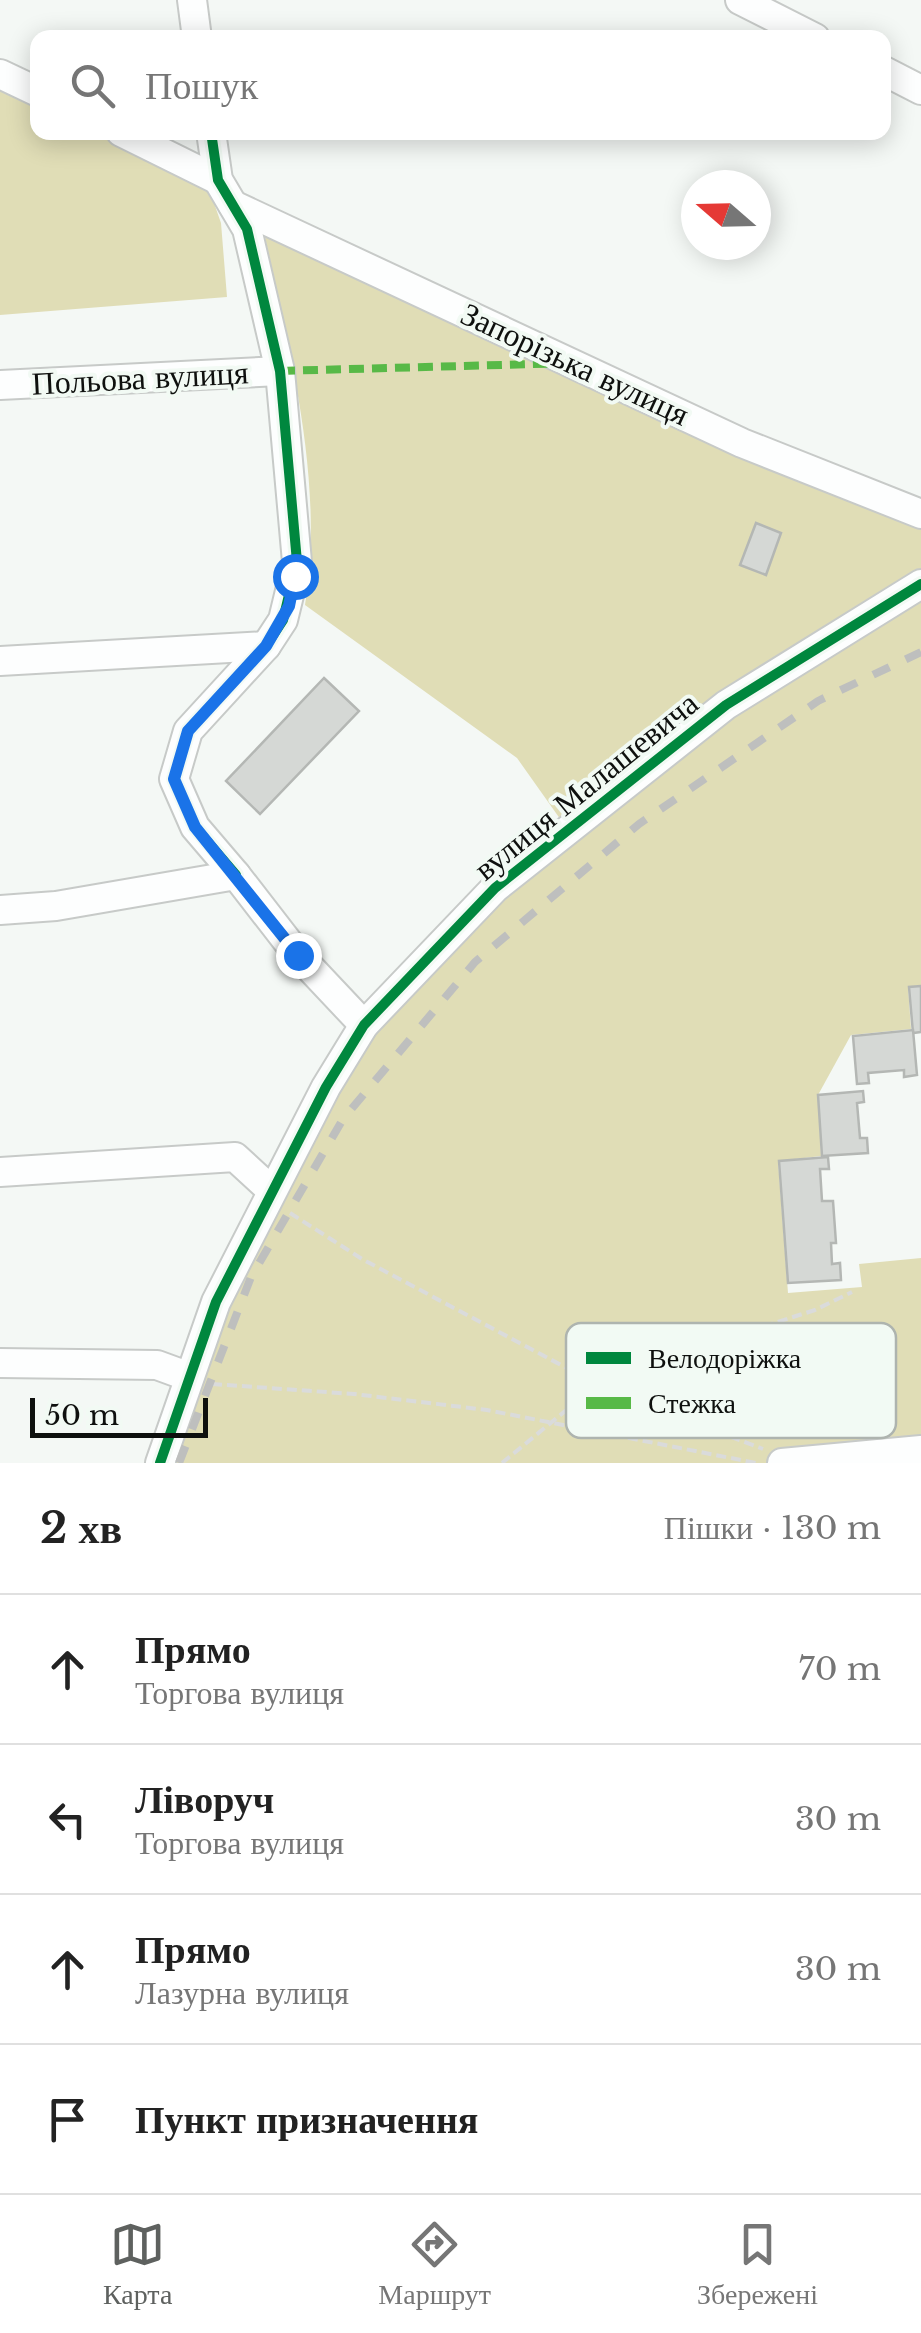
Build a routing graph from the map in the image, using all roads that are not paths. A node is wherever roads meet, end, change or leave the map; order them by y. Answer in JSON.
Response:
{"nodes":[{"id":1,"x":192,"y":0,"type":"edge"},
{"id":2,"x":740,"y":0,"type":"edge"},
{"id":3,"x":197,"y":30,"type":"edge"},
{"id":4,"x":800,"y":30,"type":"edge"},
{"id":5,"x":0,"y":74,"type":"edge"},
{"id":6,"x":891,"y":75,"type":"edge"},
{"id":7,"x":30,"y":88,"type":"edge"},
{"id":8,"x":921,"y":90,"type":"edge"},
{"id":9,"x":137,"y":140,"type":"edge"},
{"id":10,"x":213,"y":140,"type":"edge"},
{"id":11,"x":218,"y":180,"type":"junction"},
{"id":12,"x":233,"y":205,"type":"junction"},
{"id":13,"x":280,"y":371,"type":"junction"},
{"id":14,"x":0,"y":385,"type":"edge"},
{"id":15,"x":921,"y":514,"type":"edge"},
{"id":16,"x":921,"y":584,"type":"edge"},
{"id":17,"x":266,"y":646,"type":"junction"},
{"id":18,"x":0,"y":661,"type":"edge"},
{"id":19,"x":236,"y":875,"type":"junction"},
{"id":20,"x":0,"y":910,"type":"edge"},
{"id":21,"x":364,"y":1025,"type":"junction"},
{"id":22,"x":0,"y":1172,"type":"edge"},
{"id":23,"x":272,"y":1191,"type":"junction"},
{"id":24,"x":0,"y":1363,"type":"edge"},
{"id":25,"x":187,"y":1376,"type":"junction"},
{"id":26,"x":921,"y":1450,"type":"edge"},
{"id":27,"x":796,"y":1462,"type":"edge"},
{"id":28,"x":160,"y":1463,"type":"edge"},
{"id":29,"x":782,"y":1463,"type":"edge"}],
"edges":[{"from":1,"to":3,"type":"street"},
{"from":2,"to":4,"type":"street"},
{"from":5,"to":7,"type":"street"},
{"from":6,"to":8,"type":"street"},
{"from":9,"to":11,"type":"street"},
{"from":10,"to":11,"type":"street"},
{"from":11,"to":12,"type":"street"},
{"from":12,"to":13,"type":"street"},
{"from":12,"to":15,"type":"street","name":"Запорізька вулиця"},
{"from":13,"to":14,"type":"street","name":"Польова вулиця"},
{"from":13,"to":17,"type":"street"},
{"from":16,"to":21,"type":"street","name":"вулиця Малашевича"},
{"from":17,"to":18,"type":"street"},
{"from":17,"to":19,"type":"street"},
{"from":19,"to":20,"type":"street"},
{"from":19,"to":21,"type":"street"},
{"from":21,"to":23,"type":"street","name":"вулиця Малашевича"},
{"from":22,"to":23,"type":"street"},
{"from":23,"to":25,"type":"street","name":"вулиця Малашевича"},
{"from":24,"to":25,"type":"street"},
{"from":25,"to":28,"type":"street","name":"вулиця Малашевича"},
{"from":26,"to":27,"type":"street"},
{"from":27,"to":29,"type":"street"}]}
